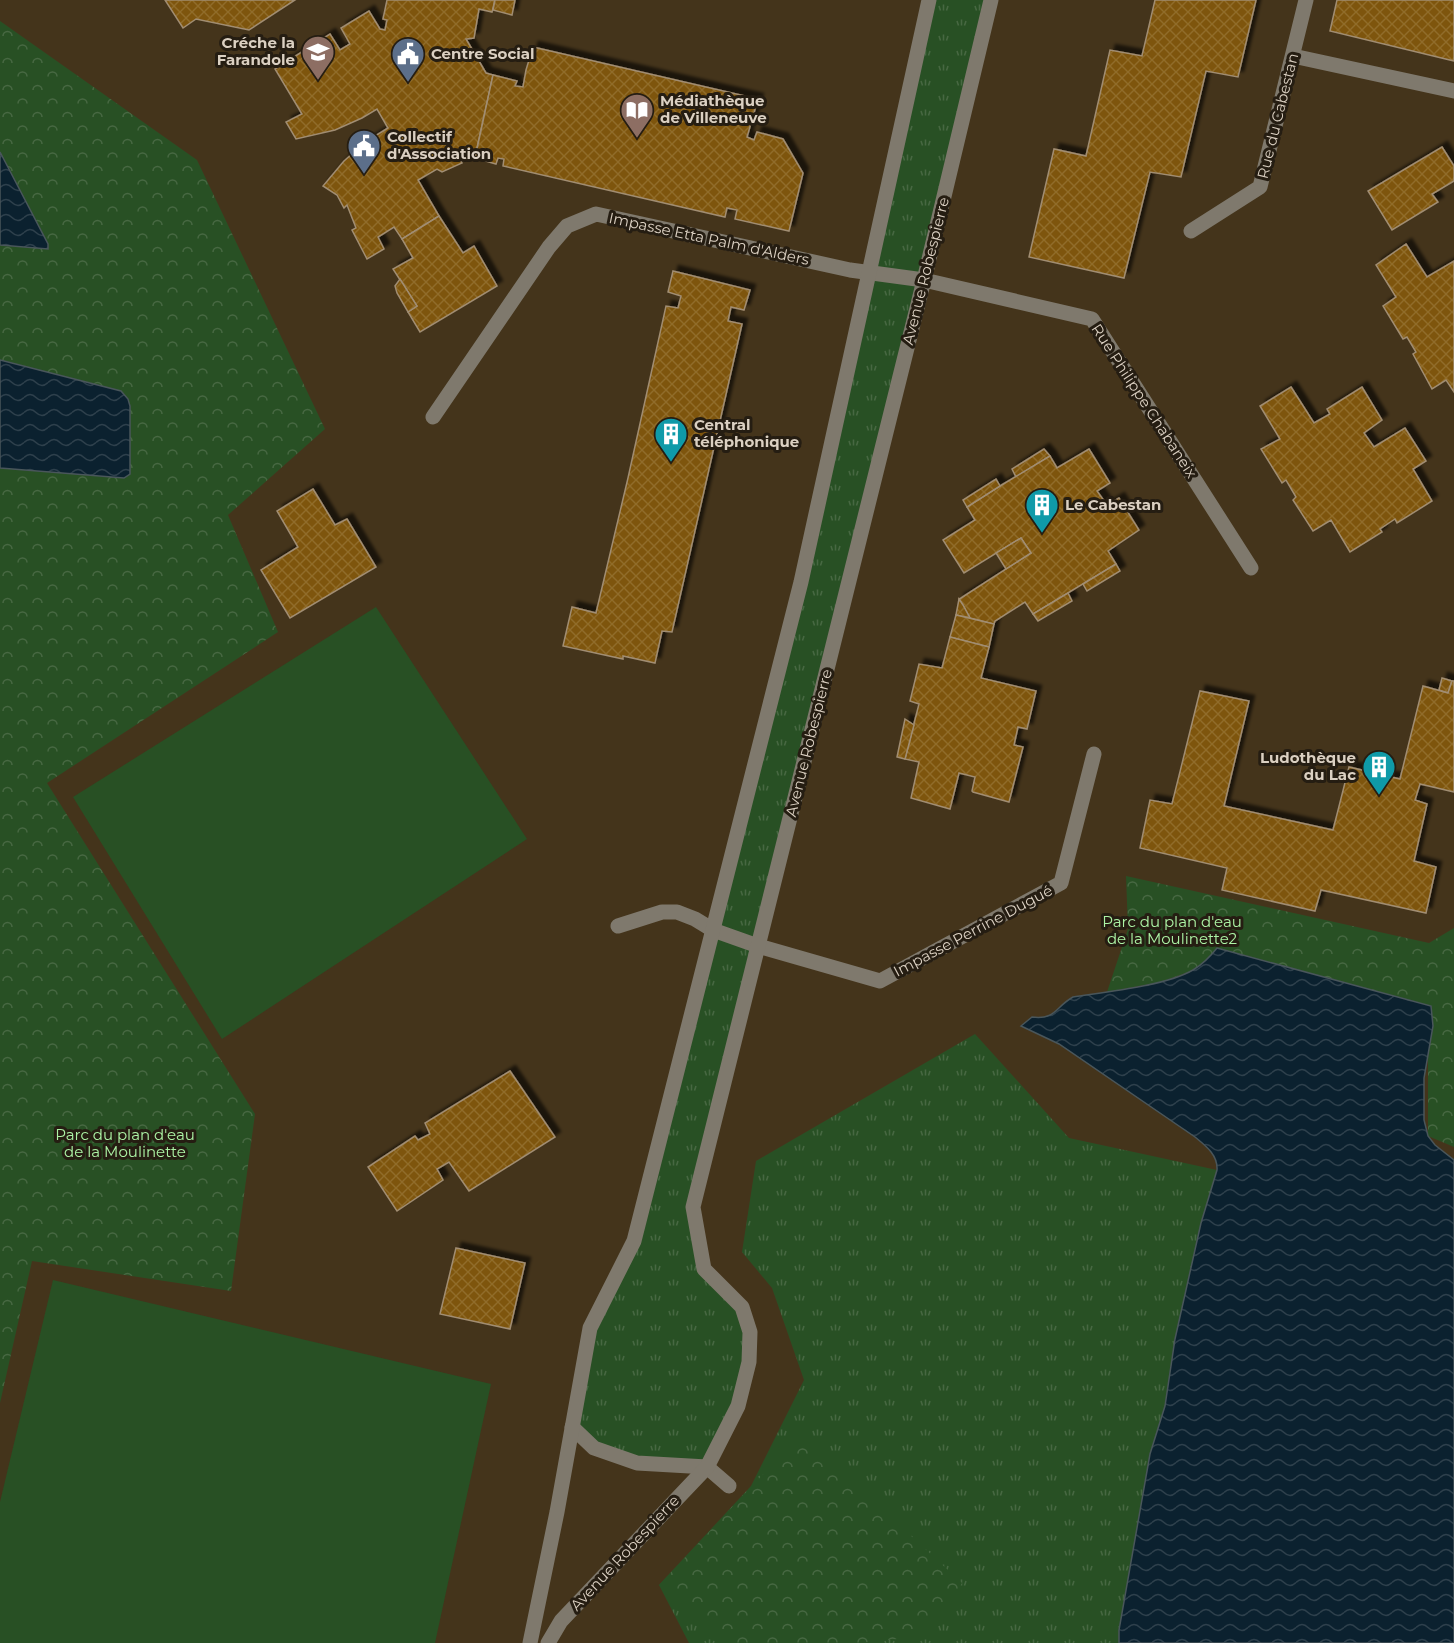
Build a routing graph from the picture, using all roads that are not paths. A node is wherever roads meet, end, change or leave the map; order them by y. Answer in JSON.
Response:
{"nodes":[{"id":1,"x":929,"y":0,"type":"edge"},
{"id":2,"x":991,"y":0,"type":"edge"},
{"id":3,"x":1306,"y":0,"type":"edge"},
{"id":4,"x":1293,"y":56,"type":"junction"},
{"id":5,"x":1454,"y":91,"type":"edge"},
{"id":6,"x":1191,"y":231,"type":"dead end"},
{"id":7,"x":869,"y":274,"type":"junction"},
{"id":8,"x":924,"y":280,"type":"junction"},
{"id":9,"x":433,"y":417,"type":"dead end"},
{"id":10,"x":1251,"y":568,"type":"dead end"},
{"id":11,"x":1094,"y":754,"type":"dead end"},
{"id":12,"x":618,"y":926,"type":"dead end"},
{"id":13,"x":713,"y":930,"type":"junction"},
{"id":14,"x":758,"y":946,"type":"junction"},
{"id":15,"x":572,"y":1427,"type":"junction"},
{"id":16,"x":707,"y":1467,"type":"junction"},
{"id":17,"x":729,"y":1486,"type":"dead end"},
{"id":18,"x":530,"y":1643,"type":"edge"},
{"id":19,"x":548,"y":1643,"type":"edge"}],
"edges":[{"from":1,"to":7,"type":"street"},
{"from":2,"to":8,"type":"street","name":"Avenue Robespierre"},
{"from":3,"to":4,"type":"street","name":"Rue du Cabestan"},
{"from":4,"to":5,"type":"street"},
{"from":4,"to":6,"type":"street","name":"Rue du Cabestan"},
{"from":7,"to":8,"type":"street","name":"Impasse Etta Palm d'Alders"},
{"from":7,"to":9,"type":"street","name":"Impasse Etta Palm d'Alders"},
{"from":7,"to":13,"type":"street"},
{"from":8,"to":10,"type":"street","name":"Rue Philippe Chabaneix"},
{"from":8,"to":14,"type":"street","name":"Avenue Robespierre"},
{"from":11,"to":14,"type":"street","name":"Impasse Perrine Dugué"},
{"from":12,"to":13,"type":"street","name":"Impasse Perrine Dugué"},
{"from":13,"to":14,"type":"street","name":"Impasse Perrine Dugué"},
{"from":13,"to":15,"type":"street"},
{"from":14,"to":16,"type":"street","name":"Avenue Robespierre"},
{"from":15,"to":16,"type":"street"},
{"from":15,"to":18,"type":"street"},
{"from":16,"to":17,"type":"street"},
{"from":16,"to":19,"type":"street","name":"Avenue Robespierre"}]}
